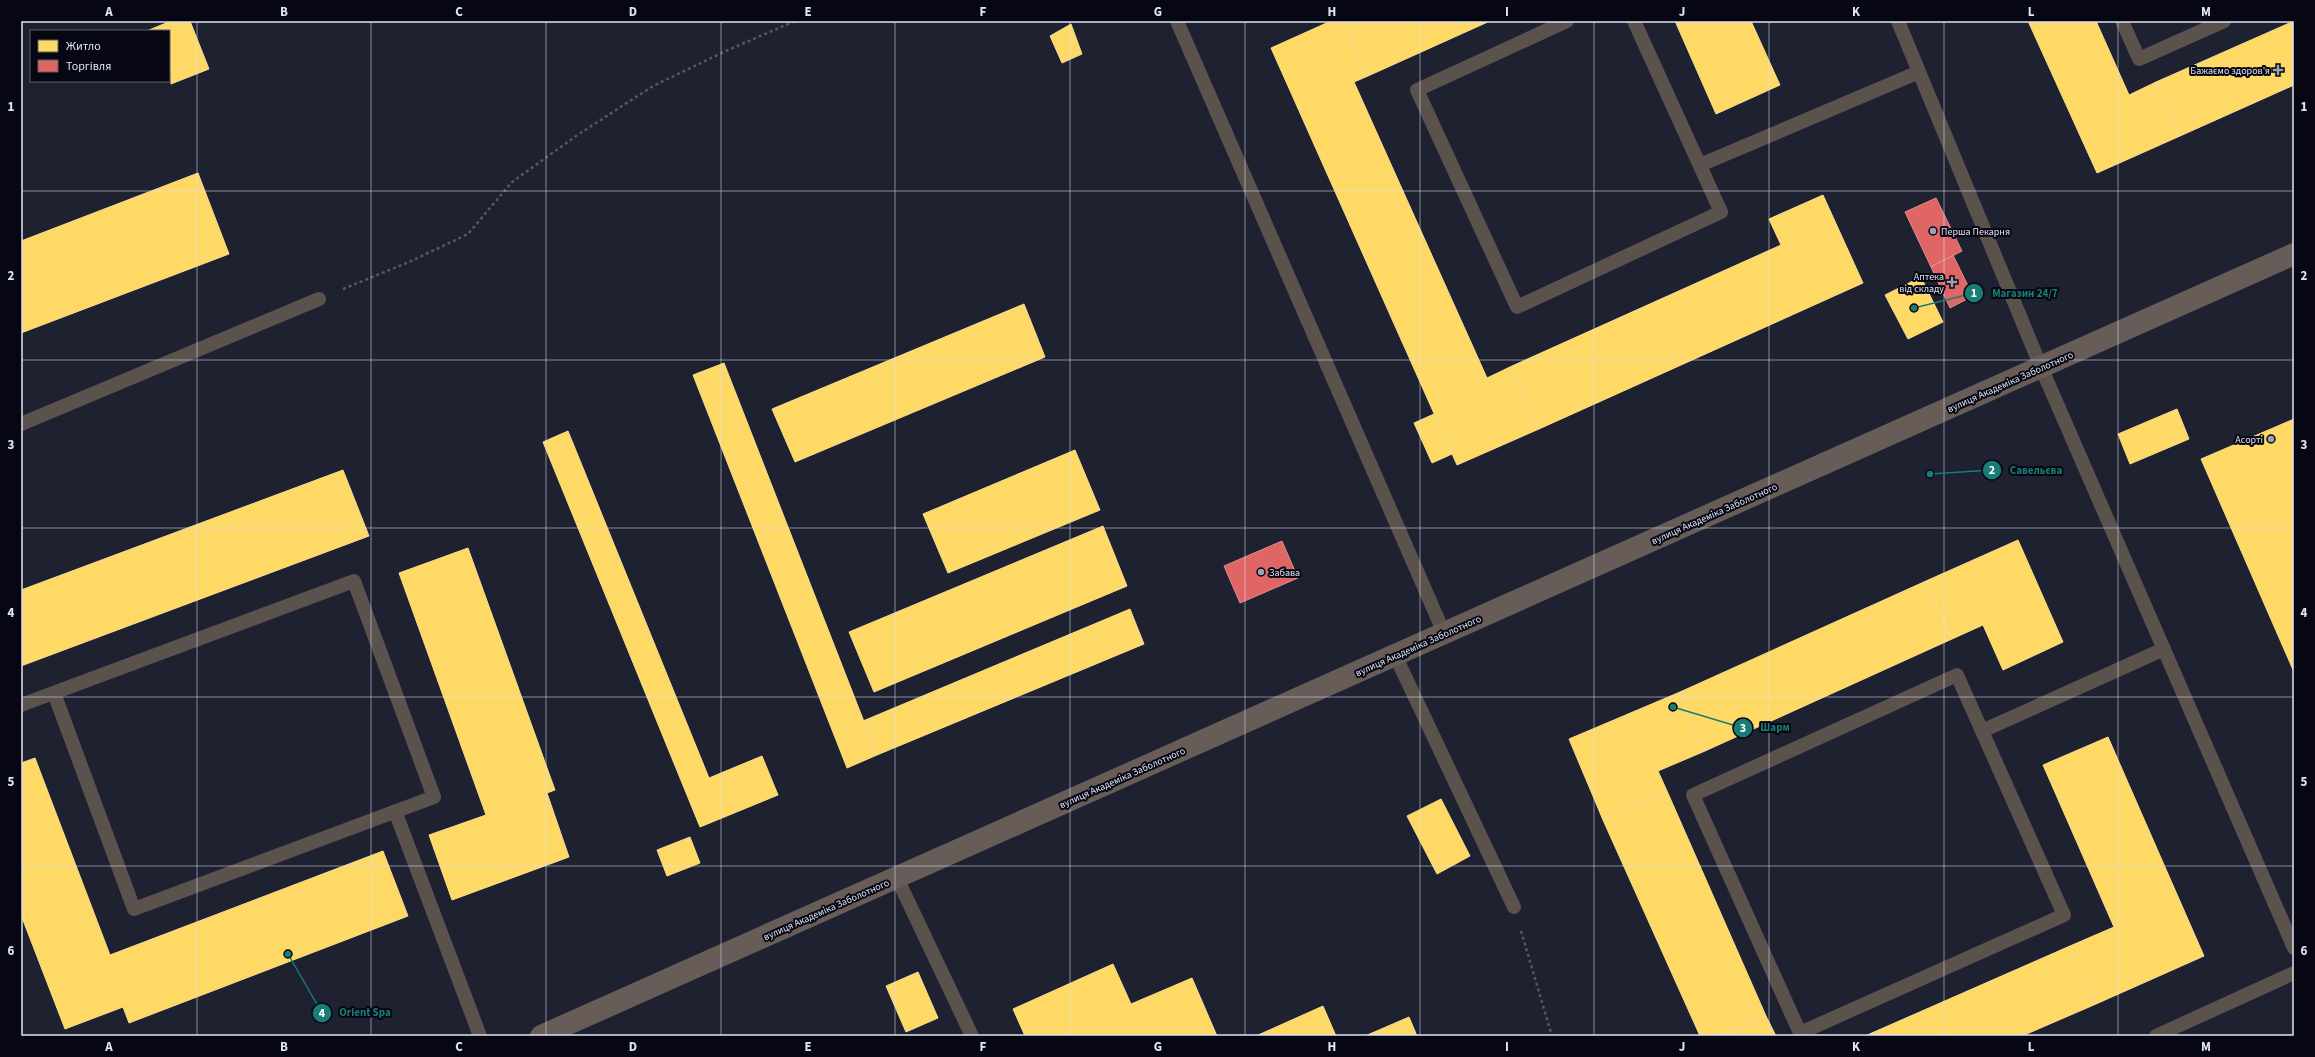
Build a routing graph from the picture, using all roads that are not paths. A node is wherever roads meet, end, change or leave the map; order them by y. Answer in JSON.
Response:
{"nodes":[{"id":1,"x":1177,"y":21,"type":"edge"},
{"id":2,"x":1567,"y":21,"type":"edge"},
{"id":3,"x":1634,"y":21,"type":"edge"},
{"id":4,"x":1898,"y":21,"type":"edge"},
{"id":5,"x":2122,"y":21,"type":"edge"},
{"id":6,"x":2224,"y":21,"type":"edge"},
{"id":7,"x":1919,"y":72,"type":"junction"},
{"id":8,"x":1700,"y":165,"type":"junction"},
{"id":9,"x":2294,"y":254,"type":"edge"},
{"id":10,"x":319,"y":299,"type":"road end"},
{"id":11,"x":2041,"y":367,"type":"junction"},
{"id":12,"x":21,"y":424,"type":"edge"},
{"id":13,"x":1444,"y":633,"type":"junction"},
{"id":14,"x":2164,"y":649,"type":"junction"},
{"id":15,"x":1395,"y":655,"type":"junction"},
{"id":16,"x":54,"y":693,"type":"junction"},
{"id":17,"x":21,"y":705,"type":"edge"},
{"id":18,"x":1982,"y":731,"type":"junction"},
{"id":19,"x":395,"y":811,"type":"junction"},
{"id":20,"x":897,"y":878,"type":"junction"},
{"id":21,"x":1514,"y":907,"type":"road end"},
{"id":22,"x":2294,"y":948,"type":"edge"},
{"id":23,"x":2294,"y":973,"type":"edge"},
{"id":24,"x":480,"y":1036,"type":"edge"},
{"id":25,"x":542,"y":1036,"type":"edge"},
{"id":26,"x":972,"y":1036,"type":"edge"},
{"id":27,"x":2156,"y":1036,"type":"edge"}],
"edges":[{"from":1,"to":13,"type":"lane"},
{"from":2,"to":8,"type":"lane"},
{"from":3,"to":8,"type":"lane"},
{"from":4,"to":7,"type":"lane"},
{"from":5,"to":6,"type":"lane"},
{"from":7,"to":8,"type":"lane"},
{"from":7,"to":11,"type":"lane"},
{"from":9,"to":11,"type":"main road","name":"вулиця Академіка Заболотного"},
{"from":10,"to":12,"type":"lane"},
{"from":11,"to":13,"type":"main road","name":"вулиця Академіка Заболотного"},
{"from":11,"to":14,"type":"lane"},
{"from":13,"to":15,"type":"main road","name":"вулиця Академіка Заболотного"},
{"from":14,"to":18,"type":"lane"},
{"from":14,"to":22,"type":"lane"},
{"from":15,"to":20,"type":"main road","name":"вулиця Академіка Заболотного"},
{"from":15,"to":21,"type":"lane"},
{"from":16,"to":17,"type":"lane"},
{"from":16,"to":19,"type":"lane"},
{"from":16,"to":19,"type":"lane"},
{"from":18,"to":18,"type":"lane"},
{"from":19,"to":24,"type":"lane"},
{"from":20,"to":25,"type":"main road","name":"вулиця Академіка Заболотного"},
{"from":20,"to":26,"type":"lane"},
{"from":23,"to":27,"type":"lane"}]}
